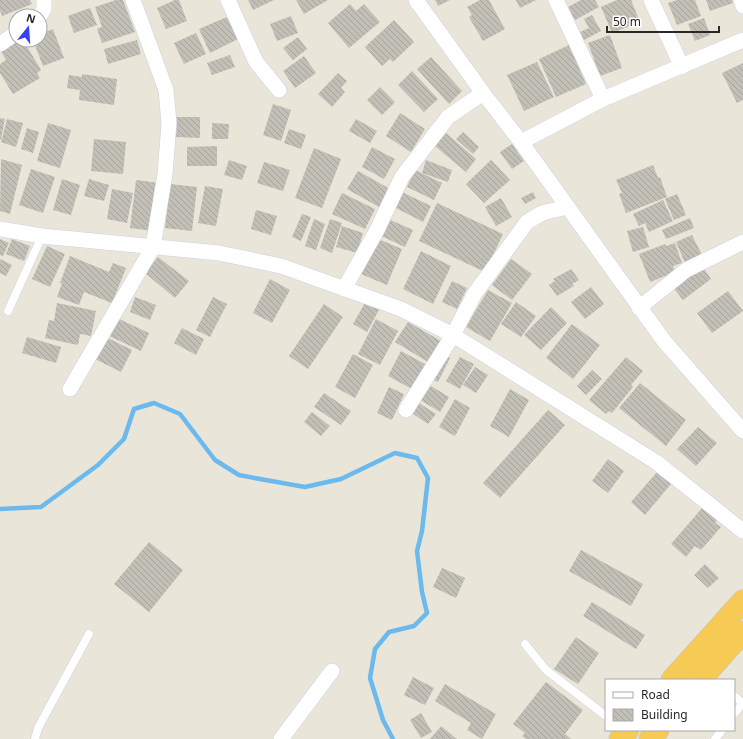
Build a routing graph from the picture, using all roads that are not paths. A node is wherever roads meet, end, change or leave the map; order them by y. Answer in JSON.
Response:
{"nodes":[{"id":1,"x":133,"y":0,"type":"edge"},
{"id":2,"x":228,"y":0,"type":"edge"},
{"id":3,"x":416,"y":0,"type":"edge"},
{"id":4,"x":556,"y":0,"type":"edge"},
{"id":5,"x":651,"y":0,"type":"edge"},
{"id":6,"x":740,"y":0,"type":"edge"},
{"id":7,"x":743,"y":6,"type":"edge"},
{"id":8,"x":743,"y":40,"type":"edge"},
{"id":9,"x":682,"y":67,"type":"junction"},
{"id":10,"x":279,"y":90,"type":"dead end"},
{"id":11,"x":483,"y":93,"type":"junction"},
{"id":12,"x":603,"y":99,"type":"junction"},
{"id":13,"x":521,"y":142,"type":"junction"},
{"id":14,"x":567,"y":207,"type":"junction"},
{"id":15,"x":0,"y":229,"type":"edge"},
{"id":16,"x":42,"y":236,"type":"junction"},
{"id":17,"x":743,"y":242,"type":"edge"},
{"id":18,"x":153,"y":247,"type":"junction"},
{"id":19,"x":344,"y":289,"type":"junction"},
{"id":20,"x":639,"y":308,"type":"junction"},
{"id":21,"x":8,"y":311,"type":"dead end"},
{"id":22,"x":453,"y":335,"type":"junction"},
{"id":23,"x":70,"y":390,"type":"dead end"},
{"id":24,"x":406,"y":410,"type":"dead end"},
{"id":25,"x":743,"y":431,"type":"edge"},
{"id":26,"x":743,"y":531,"type":"edge"},
{"id":27,"x":743,"y":601,"type":"edge"},
{"id":28,"x":743,"y":632,"type":"edge"},
{"id":29,"x":89,"y":634,"type":"dead end"},
{"id":30,"x":525,"y":644,"type":"dead end"},
{"id":31,"x":332,"y":671,"type":"dead end"},
{"id":32,"x":706,"y":678,"type":"edge"},
{"id":33,"x":673,"y":679,"type":"edge"},
{"id":34,"x":735,"y":697,"type":"edge"},
{"id":35,"x":743,"y":703,"type":"edge"},
{"id":36,"x":735,"y":713,"type":"edge"},
{"id":37,"x":605,"y":715,"type":"edge"},
{"id":38,"x":721,"y":731,"type":"edge"},
{"id":39,"x":35,"y":739,"type":"edge"},
{"id":40,"x":281,"y":739,"type":"edge"},
{"id":41,"x":715,"y":739,"type":"edge"}],
"edges":[{"from":1,"to":18,"type":"street"},
{"from":2,"to":10,"type":"street"},
{"from":3,"to":11,"type":"street"},
{"from":4,"to":12,"type":"street"},
{"from":5,"to":9,"type":"street"},
{"from":6,"to":7,"type":"street"},
{"from":8,"to":9,"type":"street"},
{"from":9,"to":12,"type":"street"},
{"from":11,"to":13,"type":"street"},
{"from":11,"to":19,"type":"street"},
{"from":12,"to":13,"type":"street"},
{"from":13,"to":14,"type":"street"},
{"from":14,"to":20,"type":"street"},
{"from":14,"to":22,"type":"street"},
{"from":15,"to":16,"type":"street"},
{"from":16,"to":18,"type":"street"},
{"from":16,"to":21,"type":"lane"},
{"from":17,"to":20,"type":"street"},
{"from":18,"to":19,"type":"street"},
{"from":18,"to":23,"type":"street"},
{"from":19,"to":22,"type":"street"},
{"from":20,"to":25,"type":"street"},
{"from":22,"to":24,"type":"street"},
{"from":22,"to":26,"type":"street"},
{"from":27,"to":33,"type":"highway"},
{"from":28,"to":32,"type":"highway"},
{"from":29,"to":39,"type":"lane"},
{"from":30,"to":37,"type":"lane"},
{"from":31,"to":40,"type":"street"},
{"from":34,"to":35,"type":"lane"},
{"from":35,"to":36,"type":"lane"},
{"from":38,"to":41,"type":"lane"}]}
